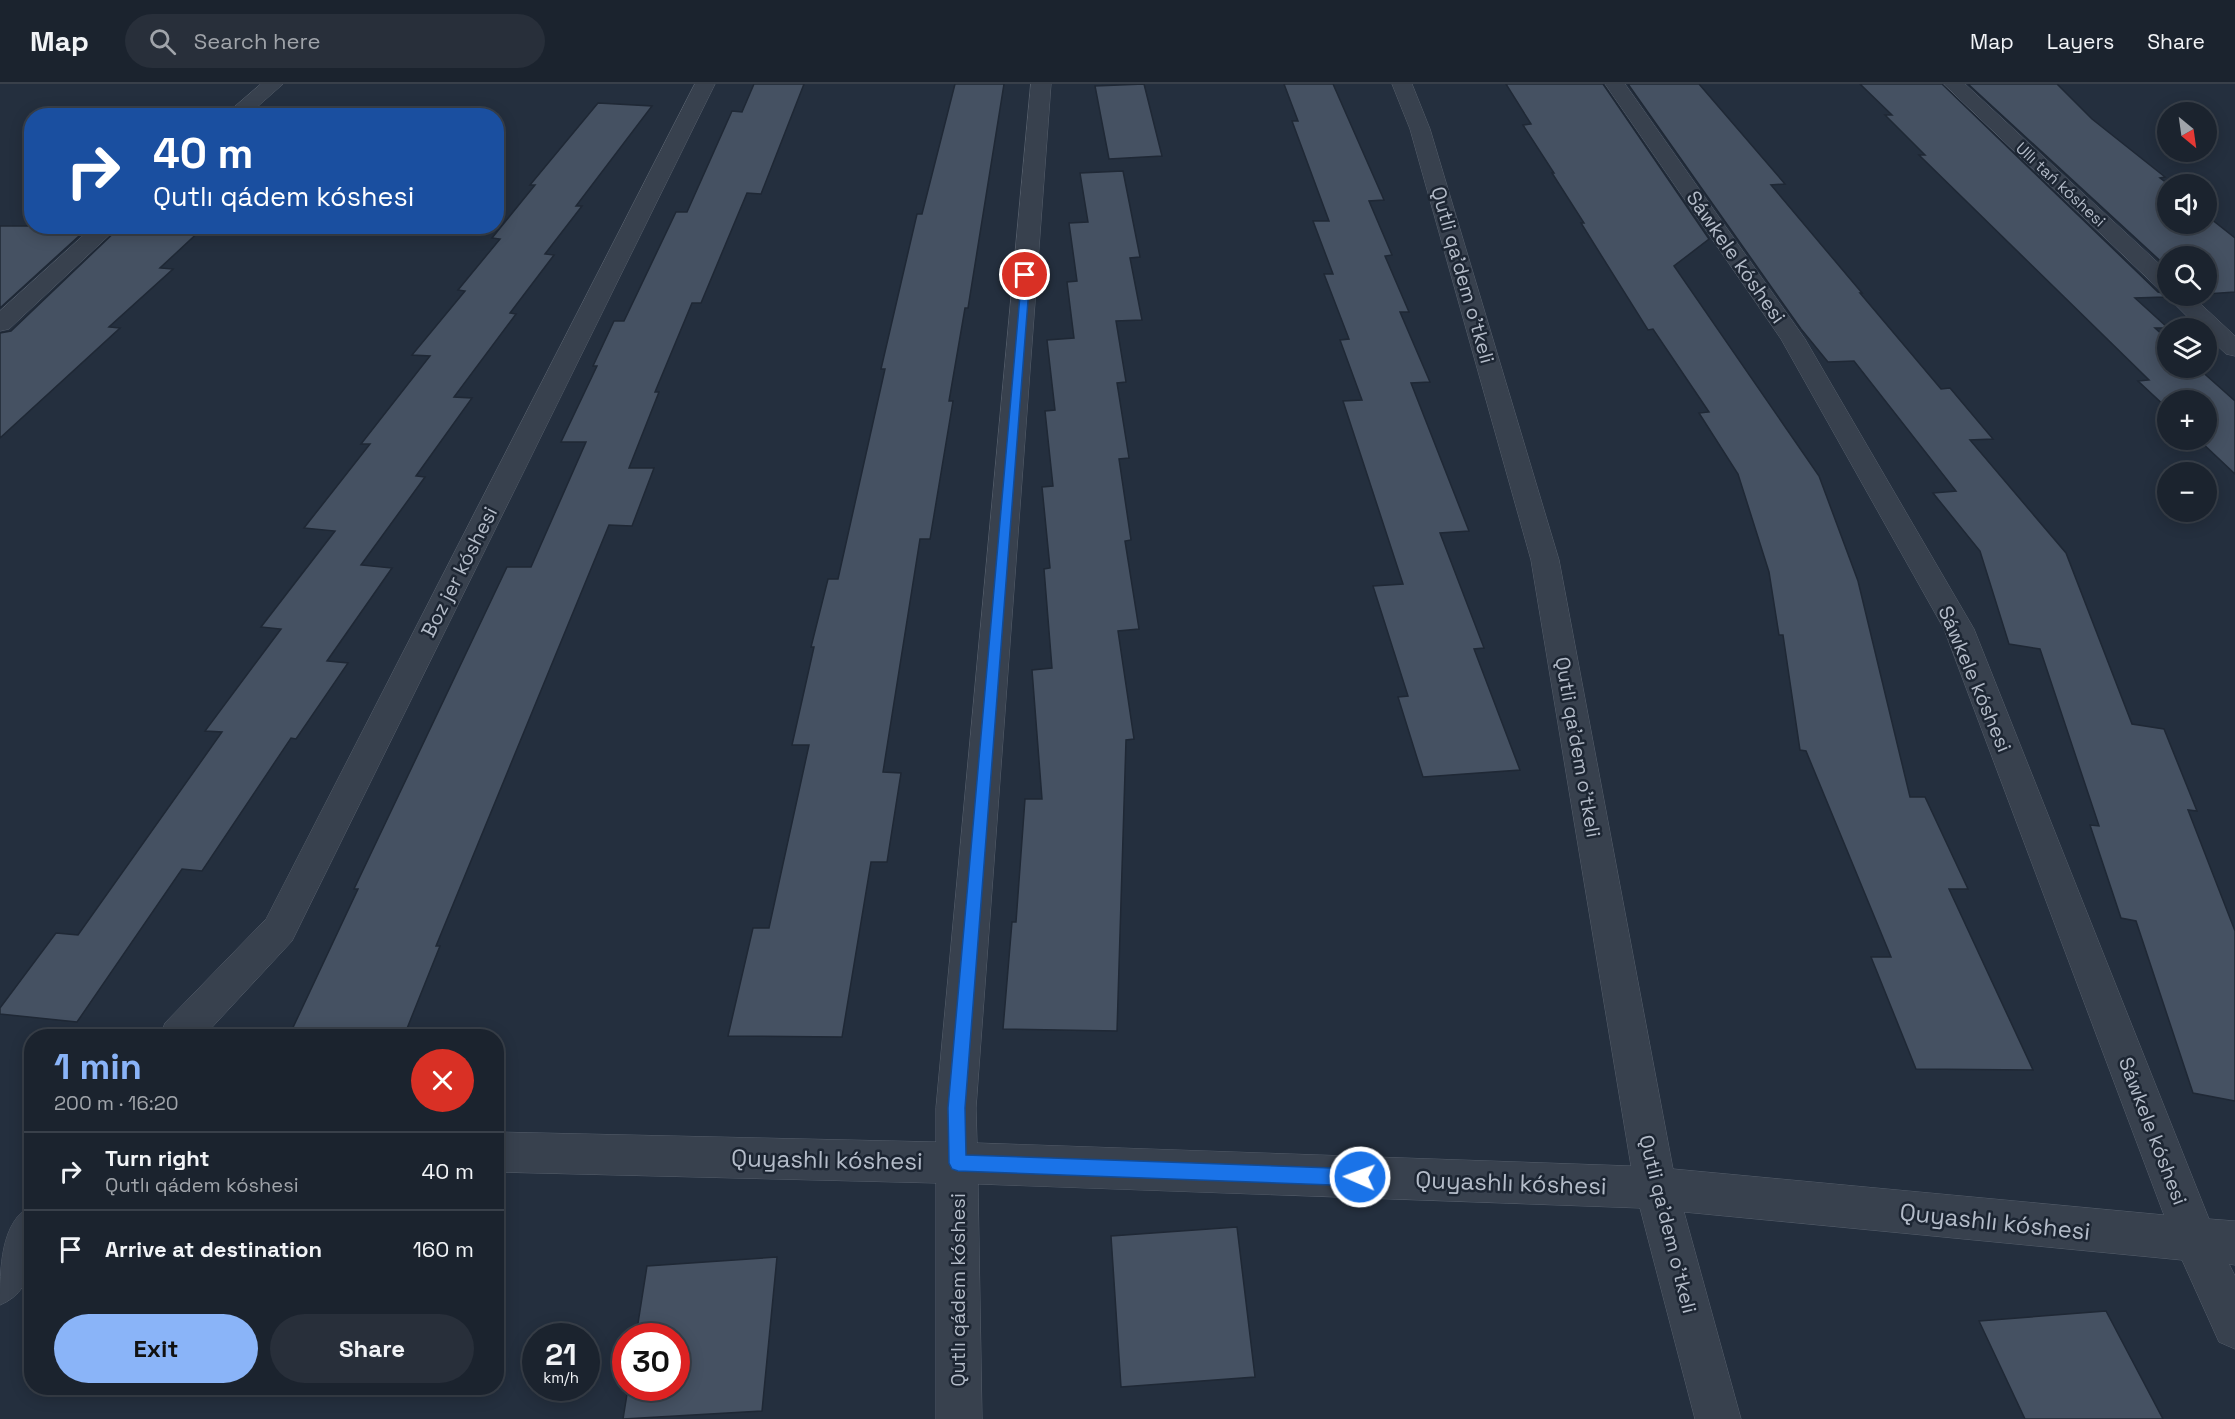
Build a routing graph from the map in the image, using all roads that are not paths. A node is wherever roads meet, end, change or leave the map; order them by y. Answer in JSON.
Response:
{"nodes":[{"id":1,"x":273,"y":84,"type":"edge"},
{"id":2,"x":705,"y":84,"type":"edge"},
{"id":3,"x":1041,"y":84,"type":"edge"},
{"id":4,"x":1402,"y":84,"type":"edge"},
{"id":5,"x":1615,"y":84,"type":"edge"},
{"id":6,"x":1954,"y":84,"type":"edge"},
{"id":7,"x":244,"y":108,"type":"edge"},
{"id":8,"x":99,"y":234,"type":"edge"},
{"id":9,"x":2157,"y":275,"type":"edge"},
{"id":10,"x":2190,"y":306,"type":"edge"},
{"id":11,"x":0,"y":324,"type":"edge"},
{"id":12,"x":2235,"y":348,"type":"edge"},
{"id":13,"x":186,"y":1029,"type":"edge"},
{"id":14,"x":504,"y":1152,"type":"edge"},
{"id":15,"x":958,"y":1163,"type":"junction"},
{"id":16,"x":1656,"y":1188,"type":"junction"},
{"id":17,"x":24,"y":1240,"type":"edge"},
{"id":18,"x":2215,"y":1242,"type":"edge"},
{"id":19,"x":0,"y":1283,"type":"edge"},
{"id":20,"x":2235,"y":1326,"type":"edge"},
{"id":21,"x":959,"y":1419,"type":"edge"},
{"id":22,"x":1718,"y":1419,"type":"edge"}],
"edges":[{"from":1,"to":7,"type":"street"},
{"from":2,"to":13,"type":"street","name":"Boz jer kóshesi"},
{"from":3,"to":15,"type":"street","name":"Qutlı qádem kóshesi"},
{"from":4,"to":16,"type":"street","name":"Qutli qa'dem o'tkeli"},
{"from":5,"to":18,"type":"street","name":"Sáwkele kóshesi"},
{"from":6,"to":9,"type":"street","name":"Ullı tań kóshesi"},
{"from":8,"to":11,"type":"street"},
{"from":10,"to":12,"type":"street"},
{"from":14,"to":15,"type":"street","name":"Quyashlı kóshesi"},
{"from":15,"to":16,"type":"street","name":"Quyashlı kóshesi"},
{"from":15,"to":21,"type":"street","name":"Qutlı qádem kóshesi"},
{"from":16,"to":18,"type":"street","name":"Quyashlı kóshesi"},
{"from":16,"to":22,"type":"street","name":"Qutli qa'dem o'tkeli"},
{"from":17,"to":19,"type":"street"},
{"from":18,"to":20,"type":"street","name":"Sáwkele kóshesi"}]}
